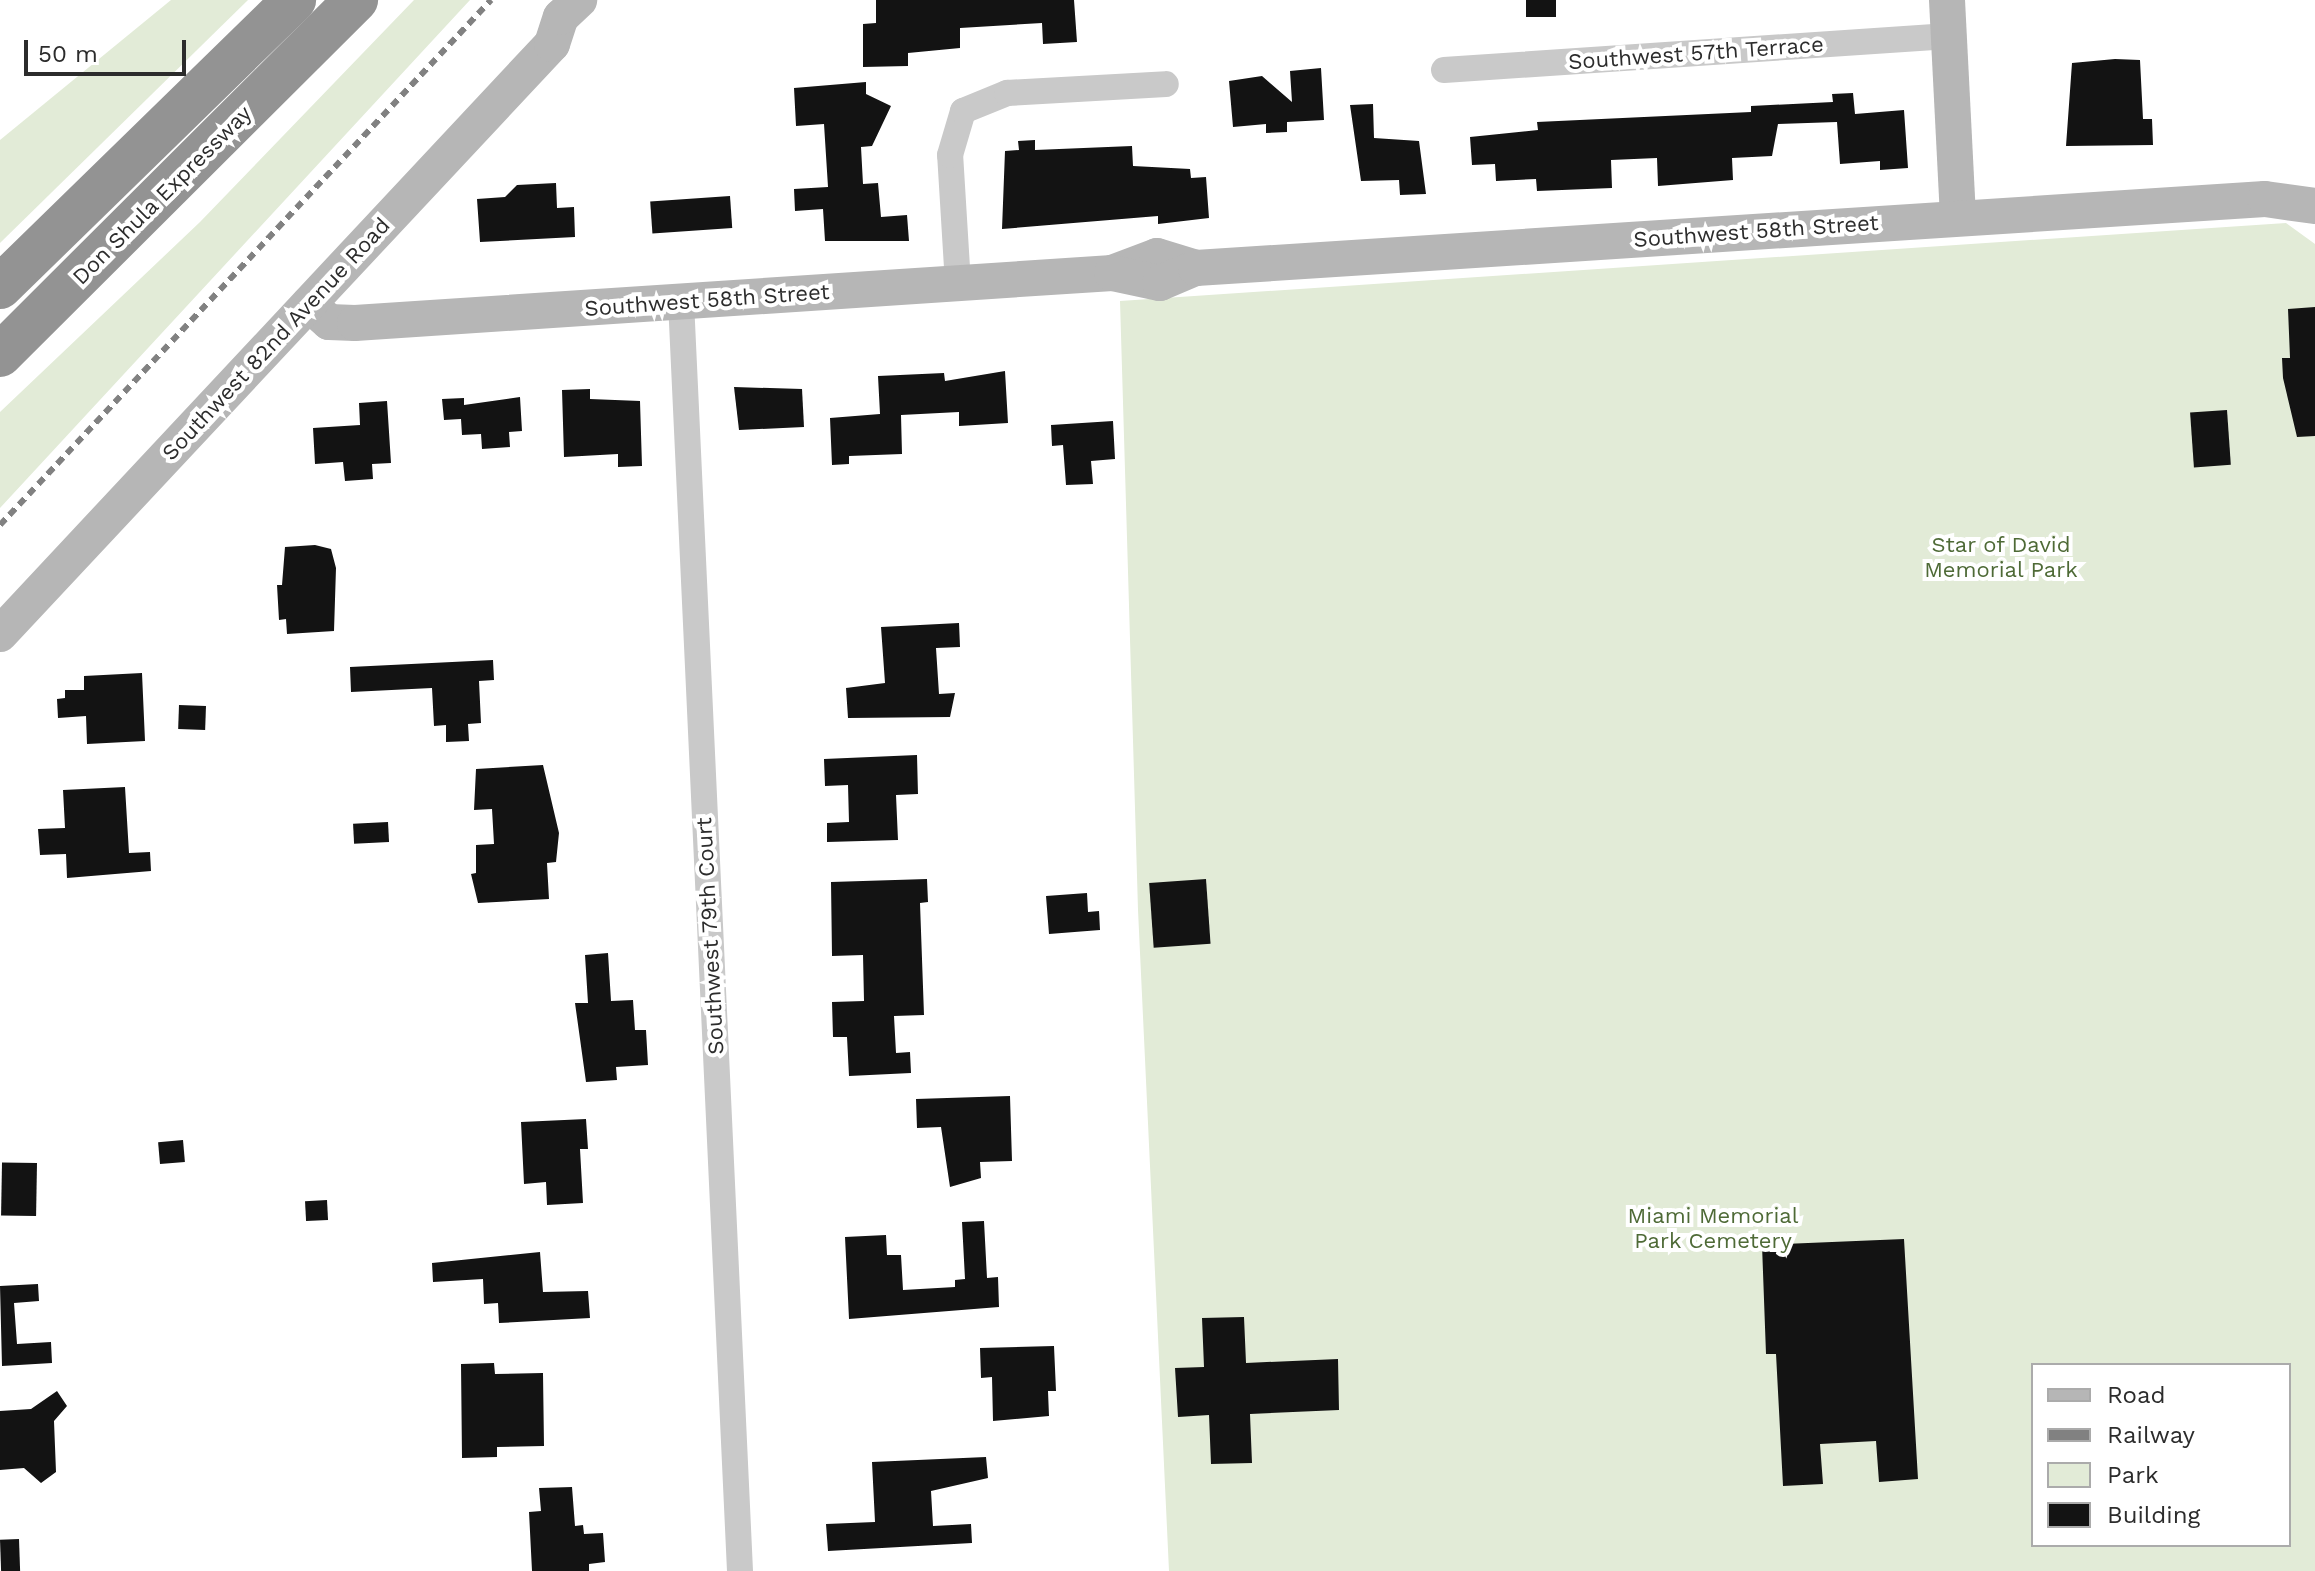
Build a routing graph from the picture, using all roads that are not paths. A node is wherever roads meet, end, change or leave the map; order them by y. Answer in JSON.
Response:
{"nodes":[{"id":1,"x":294,"y":0,"type":"edge"},
{"id":2,"x":356,"y":0,"type":"edge"},
{"id":3,"x":579,"y":0,"type":"edge"},
{"id":4,"x":597,"y":0,"type":"edge"},
{"id":5,"x":1947,"y":0,"type":"edge"},
{"id":6,"x":1949,"y":36,"type":"junction"},
{"id":7,"x":552,"y":44,"type":"junction"},
{"id":8,"x":1444,"y":70,"type":"dead end"},
{"id":9,"x":1166,"y":84,"type":"dead end"},
{"id":10,"x":2315,"y":206,"type":"edge"},
{"id":11,"x":1958,"y":218,"type":"junction"},
{"id":12,"x":958,"y":284,"type":"junction"},
{"id":13,"x":0,"y":287,"type":"edge"},
{"id":14,"x":681,"y":301,"type":"junction"},
{"id":15,"x":309,"y":304,"type":"junction"},
{"id":16,"x":0,"y":355,"type":"edge"},
{"id":17,"x":0,"y":634,"type":"edge"},
{"id":18,"x":740,"y":1571,"type":"edge"}],
"edges":[{"from":1,"to":13,"type":"highway","name":"Don Shula Expressway"},
{"from":2,"to":16,"type":"highway","name":"Don Shula Expressway"},
{"from":3,"to":7,"type":"street","name":"Southwest 82nd Avenue Road"},
{"from":4,"to":7,"type":"street","name":"Southwest 82nd Avenue Road"},
{"from":5,"to":6,"type":"street"},
{"from":6,"to":8,"type":"street","name":"Southwest 57th Terrace"},
{"from":6,"to":11,"type":"street"},
{"from":7,"to":15,"type":"street","name":"Southwest 82nd Avenue Road"},
{"from":9,"to":12,"type":"street"},
{"from":10,"to":11,"type":"street","name":"Southwest 58th Street"},
{"from":11,"to":12,"type":"street","name":"Southwest 58th Street"},
{"from":12,"to":14,"type":"street","name":"Southwest 58th Street"},
{"from":14,"to":15,"type":"street","name":"Southwest 58th Street"},
{"from":14,"to":18,"type":"street","name":"Southwest 79th Court"},
{"from":15,"to":17,"type":"street","name":"Southwest 82nd Avenue Road"}]}
